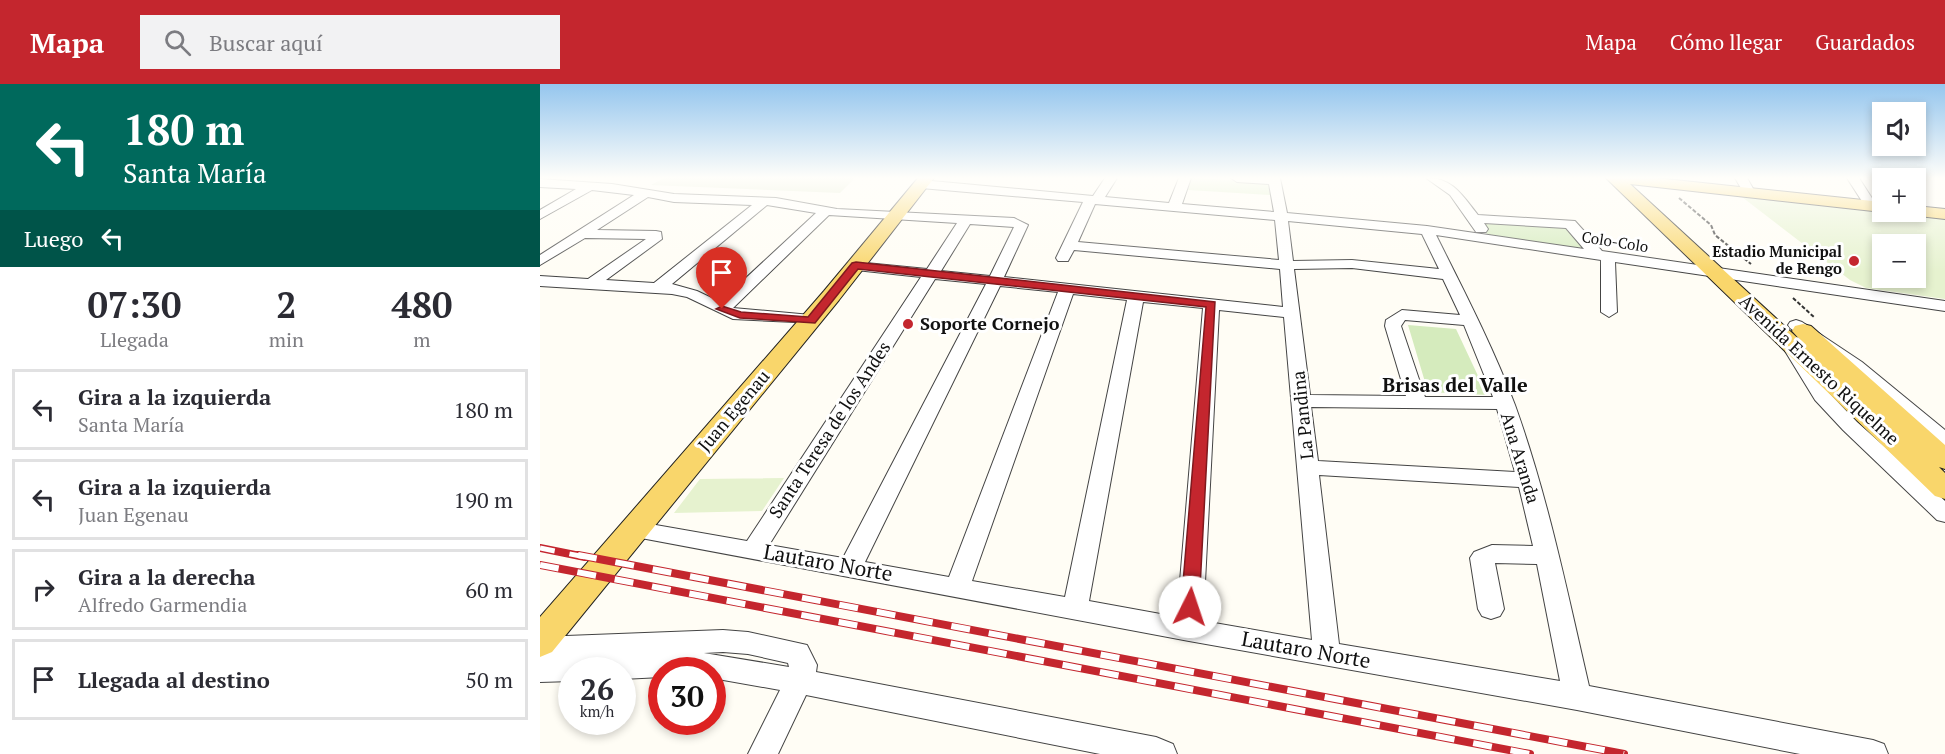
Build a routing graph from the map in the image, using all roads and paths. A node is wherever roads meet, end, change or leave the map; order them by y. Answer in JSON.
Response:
{"nodes":[{"id":1,"x":621,"y":209,"type":"edge"},
{"id":2,"x":755,"y":209,"type":"edge"},
{"id":3,"x":815,"y":209,"type":"edge"},
{"id":4,"x":900,"y":209,"type":"edge"},
{"id":5,"x":1089,"y":209,"type":"edge"},
{"id":6,"x":1201,"y":209,"type":"edge"},
{"id":7,"x":1280,"y":209,"type":"edge"},
{"id":8,"x":1467,"y":209,"type":"edge"},
{"id":9,"x":1654,"y":209,"type":"edge"},
{"id":10,"x":1661,"y":209,"type":"edge"},
{"id":11,"x":1692,"y":209,"type":"edge"},
{"id":12,"x":826,"y":211,"type":"junction"},
{"id":13,"x":1926,"y":212,"type":"edge"},
{"id":14,"x":896,"y":214,"type":"junction"},
{"id":15,"x":1945,"y":214,"type":"edge"},
{"id":16,"x":1281,"y":216,"type":"junction"},
{"id":17,"x":1475,"y":219,"type":"junction"},
{"id":18,"x":966,"y":220,"type":"junction"},
{"id":19,"x":1427,"y":230,"type":"junction"},
{"id":20,"x":582,"y":234,"type":"junction"},
{"id":21,"x":1488,"y":239,"type":"junction"},
{"id":22,"x":1603,"y":257,"type":"junction"},
{"id":23,"x":540,"y":261,"type":"edge"},
{"id":24,"x":1287,"y":265,"type":"junction"},
{"id":25,"x":856,"y":266,"type":"junction"},
{"id":26,"x":931,"y":274,"type":"junction"},
{"id":27,"x":1717,"y":274,"type":"junction"},
{"id":28,"x":1448,"y":275,"type":"junction"},
{"id":29,"x":1746,"y":278,"type":"junction"},
{"id":30,"x":540,"y":281,"type":"edge"},
{"id":31,"x":995,"y":281,"type":"junction"},
{"id":32,"x":1778,"y":283,"type":"junction"},
{"id":33,"x":591,"y":284,"type":"junction"},
{"id":34,"x":658,"y":288,"type":"junction"},
{"id":35,"x":1067,"y":289,"type":"junction"},
{"id":36,"x":1136,"y":296,"type":"junction"},
{"id":37,"x":1212,"y":305,"type":"junction"},
{"id":38,"x":1945,"y":306,"type":"edge"},
{"id":39,"x":722,"y":309,"type":"junction"},
{"id":40,"x":1609,"y":312,"type":"dead end"},
{"id":41,"x":1292,"y":314,"type":"junction"},
{"id":42,"x":811,"y":320,"type":"junction"},
{"id":43,"x":1817,"y":320,"type":"dead end"},
{"id":44,"x":1469,"y":321,"type":"junction"},
{"id":45,"x":1792,"y":333,"type":"junction"},
{"id":46,"x":1301,"y":401,"type":"junction"},
{"id":47,"x":1417,"y":401,"type":"junction"},
{"id":48,"x":1504,"y":403,"type":"junction"},
{"id":49,"x":1945,"y":440,"type":"edge"},
{"id":50,"x":1945,"y":460,"type":"edge"},
{"id":51,"x":1308,"y":467,"type":"junction"},
{"id":52,"x":1528,"y":480,"type":"junction"},
{"id":53,"x":1945,"y":489,"type":"edge"},
{"id":54,"x":1945,"y":514,"type":"edge"},
{"id":55,"x":633,"y":529,"type":"junction"},
{"id":56,"x":753,"y":550,"type":"junction"},
{"id":57,"x":1548,"y":555,"type":"junction"},
{"id":58,"x":850,"y":567,"type":"junction"},
{"id":59,"x":957,"y":587,"type":"junction"},
{"id":60,"x":1075,"y":609,"type":"junction"},
{"id":61,"x":1491,"y":609,"type":"dead end"},
{"id":62,"x":1189,"y":630,"type":"junction"},
{"id":63,"x":540,"y":642,"type":"edge"},
{"id":64,"x":540,"y":648,"type":"edge"},
{"id":65,"x":1327,"y":654,"type":"junction"},
{"id":66,"x":540,"y":670,"type":"edge"},
{"id":67,"x":797,"y":682,"type":"junction"},
{"id":68,"x":1577,"y":697,"type":"junction"},
{"id":69,"x":763,"y":754,"type":"edge"},
{"id":70,"x":1162,"y":754,"type":"edge"},
{"id":71,"x":1873,"y":754,"type":"edge"}],
"edges":[{"from":1,"to":20,"type":"street"},
{"from":2,"to":34,"type":"street"},
{"from":3,"to":12,"type":"street"},
{"from":4,"to":14,"type":"main road","name":"Juan Egenau"},
{"from":5,"to":24,"type":"street"},
{"from":6,"to":16,"type":"street","name":"Colo-Colo"},
{"from":7,"to":16,"type":"street","name":"La Pandina"},
{"from":8,"to":17,"type":"street"},
{"from":9,"to":27,"type":"main road","name":"Avenida Ernesto Riquelme"},
{"from":10,"to":29,"type":"main road","name":"Avenida Ernesto Riquelme"},
{"from":11,"to":32,"type":"path"},
{"from":12,"to":14,"type":"street"},
{"from":12,"to":39,"type":"street"},
{"from":13,"to":15,"type":"main road"},
{"from":14,"to":18,"type":"street"},
{"from":14,"to":25,"type":"main road","name":"Juan Egenau"},
{"from":16,"to":19,"type":"street","name":"Colo-Colo"},
{"from":16,"to":24,"type":"street","name":"La Pandina"},
{"from":17,"to":21,"type":"street"},
{"from":17,"to":22,"type":"street"},
{"from":18,"to":26,"type":"street","name":"Santa Teresa de los Andes"},
{"from":18,"to":31,"type":"street"},
{"from":19,"to":21,"type":"street","name":"Colo-Colo"},
{"from":19,"to":28,"type":"street","name":"Ana Aranda"},
{"from":20,"to":23,"type":"street"},
{"from":20,"to":33,"type":"street"},
{"from":21,"to":22,"type":"street","name":"Colo-Colo"},
{"from":22,"to":27,"type":"street","name":"Colo-Colo"},
{"from":22,"to":40,"type":"street"},
{"from":24,"to":28,"type":"street"},
{"from":24,"to":41,"type":"street","name":"La Pandina"},
{"from":25,"to":26,"type":"street"},
{"from":25,"to":42,"type":"main road","name":"Juan Egenau"},
{"from":26,"to":31,"type":"street"},
{"from":26,"to":56,"type":"street","name":"Santa Teresa de los Andes"},
{"from":27,"to":29,"type":"street","name":"Colo-Colo"},
{"from":27,"to":45,"type":"main road","name":"Avenida Ernesto Riquelme"},
{"from":28,"to":44,"type":"street","name":"Ana Aranda"},
{"from":29,"to":32,"type":"street","name":"Colo-Colo"},
{"from":29,"to":45,"type":"main road","name":"Avenida Ernesto Riquelme"},
{"from":30,"to":33,"type":"street"},
{"from":31,"to":35,"type":"street"},
{"from":31,"to":58,"type":"street"},
{"from":32,"to":38,"type":"street","name":"Colo-Colo"},
{"from":32,"to":43,"type":"path"},
{"from":33,"to":34,"type":"street"},
{"from":34,"to":39,"type":"street"},
{"from":35,"to":36,"type":"street"},
{"from":35,"to":59,"type":"street"},
{"from":36,"to":37,"type":"street"},
{"from":36,"to":60,"type":"street"},
{"from":37,"to":41,"type":"street"},
{"from":37,"to":62,"type":"street"},
{"from":39,"to":42,"type":"street"},
{"from":41,"to":46,"type":"street","name":"La Pandina"},
{"from":42,"to":55,"type":"main road","name":"Juan Egenau"},
{"from":44,"to":47,"type":"street"},
{"from":44,"to":48,"type":"street","name":"Ana Aranda"},
{"from":45,"to":49,"type":"street"},
{"from":45,"to":50,"type":"main road","name":"Avenida Ernesto Riquelme"},
{"from":45,"to":53,"type":"main road","name":"Avenida Ernesto Riquelme"},
{"from":45,"to":54,"type":"street"},
{"from":46,"to":47,"type":"street"},
{"from":46,"to":51,"type":"street","name":"La Pandina"},
{"from":47,"to":48,"type":"street"},
{"from":48,"to":52,"type":"street","name":"Ana Aranda"},
{"from":51,"to":52,"type":"street"},
{"from":51,"to":65,"type":"street","name":"La Pandina"},
{"from":52,"to":57,"type":"street","name":"Ana Aranda"},
{"from":55,"to":56,"type":"street","name":"Lautaro Norte"},
{"from":55,"to":63,"type":"main road","name":"Juan Egenau"},
{"from":56,"to":58,"type":"street","name":"Lautaro Norte"},
{"from":57,"to":61,"type":"street"},
{"from":57,"to":68,"type":"street","name":"Ana Aranda"},
{"from":58,"to":59,"type":"street","name":"Lautaro Norte"},
{"from":59,"to":60,"type":"street","name":"Lautaro Norte"},
{"from":60,"to":62,"type":"street","name":"Lautaro Norte"},
{"from":62,"to":65,"type":"street","name":"Lautaro Norte"},
{"from":64,"to":67,"type":"street"},
{"from":65,"to":68,"type":"street","name":"Lautaro Norte"},
{"from":66,"to":67,"type":"street"},
{"from":67,"to":69,"type":"street"},
{"from":67,"to":70,"type":"street"},
{"from":68,"to":71,"type":"street","name":"Lautaro Norte"}]}
